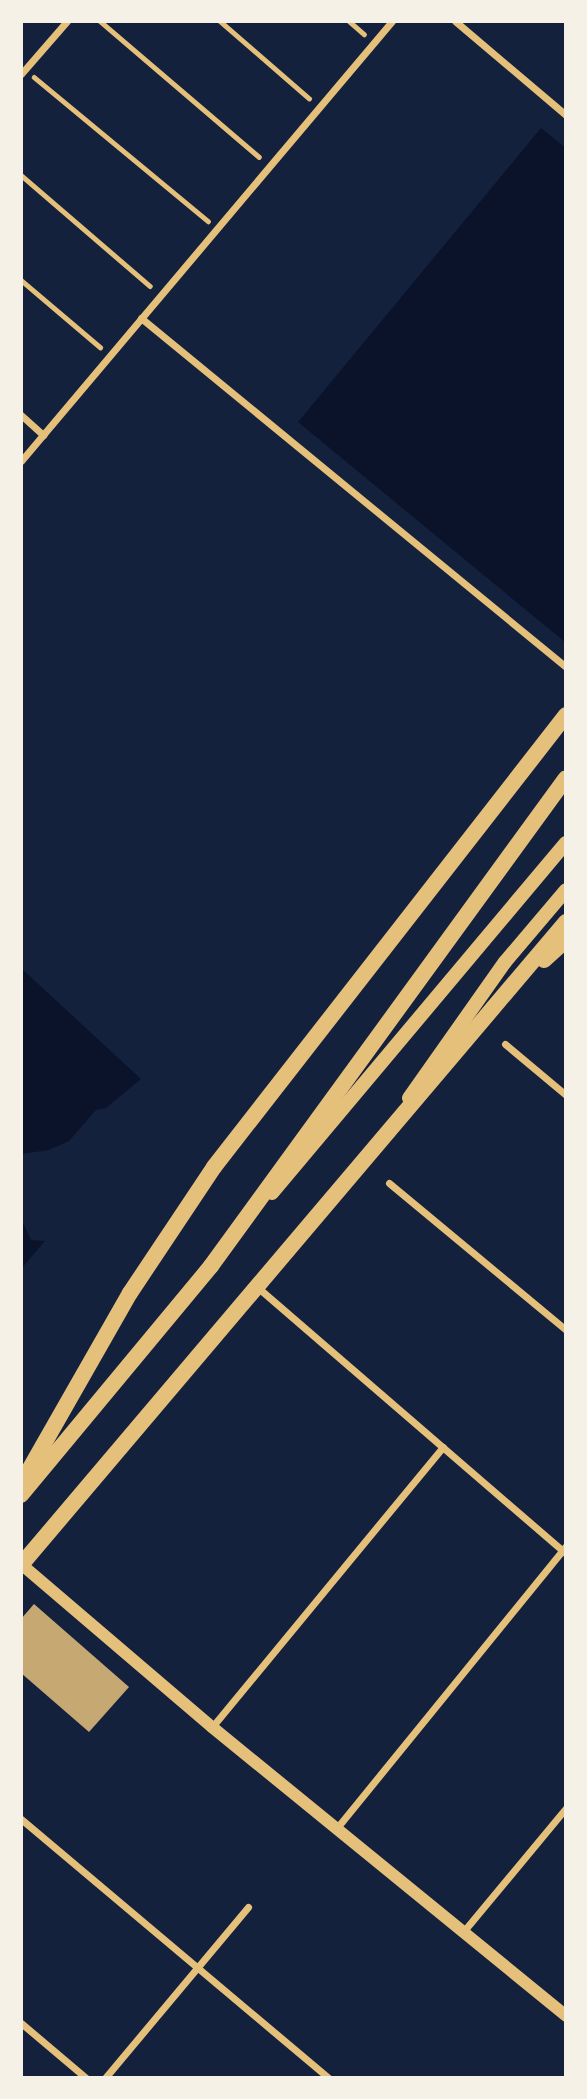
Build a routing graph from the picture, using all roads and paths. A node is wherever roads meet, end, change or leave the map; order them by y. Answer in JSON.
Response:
{"nodes":[{"id":1,"x":67,"y":21,"type":"edge"},
{"id":2,"x":100,"y":21,"type":"edge"},
{"id":3,"x":220,"y":21,"type":"edge"},
{"id":4,"x":393,"y":21,"type":"edge"},
{"id":5,"x":455,"y":21,"type":"edge"},
{"id":6,"x":23,"y":71,"type":"edge"},
{"id":7,"x":319,"y":107,"type":"junction"},
{"id":8,"x":566,"y":115,"type":"edge"},
{"id":9,"x":270,"y":166,"type":"junction"},
{"id":10,"x":21,"y":175,"type":"edge"},
{"id":11,"x":217,"y":229,"type":"junction"},
{"id":12,"x":21,"y":280,"type":"edge"},
{"id":13,"x":161,"y":295,"type":"junction"},
{"id":14,"x":141,"y":318,"type":"junction"},
{"id":15,"x":110,"y":356,"type":"junction"},
{"id":16,"x":21,"y":415,"type":"edge"},
{"id":17,"x":43,"y":435,"type":"junction"},
{"id":18,"x":21,"y":461,"type":"edge"},
{"id":19,"x":566,"y":667,"type":"edge"},
{"id":20,"x":566,"y":715,"type":"edge"},
{"id":21,"x":566,"y":778,"type":"edge"},
{"id":22,"x":566,"y":843,"type":"edge"},
{"id":23,"x":566,"y":890,"type":"edge"},
{"id":24,"x":566,"y":922,"type":"edge"},
{"id":25,"x":566,"y":940,"type":"edge"},
{"id":26,"x":476,"y":1024,"type":"junction"},
{"id":27,"x":505,"y":1044,"type":"dead end"},
{"id":28,"x":566,"y":1095,"type":"edge"},
{"id":29,"x":381,"y":1136,"type":"junction"},
{"id":30,"x":389,"y":1183,"type":"dead end"},
{"id":31,"x":211,"y":1266,"type":"junction"},
{"id":32,"x":255,"y":1285,"type":"junction"},
{"id":33,"x":566,"y":1330,"type":"edge"},
{"id":34,"x":443,"y":1447,"type":"junction"},
{"id":35,"x":21,"y":1484,"type":"edge"},
{"id":36,"x":21,"y":1496,"type":"edge"},
{"id":37,"x":565,"y":1550,"type":"edge"},
{"id":38,"x":21,"y":1565,"type":"edge"},
{"id":39,"x":212,"y":1727,"type":"junction"},
{"id":40,"x":566,"y":1808,"type":"edge"},
{"id":41,"x":21,"y":1819,"type":"edge"},
{"id":42,"x":336,"y":1829,"type":"junction"},
{"id":43,"x":248,"y":1907,"type":"dead end"},
{"id":44,"x":463,"y":1932,"type":"junction"},
{"id":45,"x":197,"y":1968,"type":"junction"},
{"id":46,"x":566,"y":2016,"type":"edge"},
{"id":47,"x":21,"y":2023,"type":"edge"},
{"id":48,"x":86,"y":2078,"type":"edge"},
{"id":49,"x":105,"y":2078,"type":"edge"},
{"id":50,"x":329,"y":2078,"type":"edge"}],
"edges":[{"from":1,"to":6,"type":"street"},
{"from":2,"to":9,"type":"path"},
{"from":3,"to":7,"type":"path"},
{"from":4,"to":7,"type":"street"},
{"from":5,"to":8,"type":"street"},
{"from":6,"to":11,"type":"path"},
{"from":7,"to":9,"type":"street"},
{"from":9,"to":11,"type":"street"},
{"from":10,"to":13,"type":"path"},
{"from":11,"to":13,"type":"street"},
{"from":12,"to":15,"type":"path"},
{"from":13,"to":14,"type":"street"},
{"from":14,"to":15,"type":"street"},
{"from":14,"to":19,"type":"street"},
{"from":15,"to":17,"type":"street"},
{"from":16,"to":17,"type":"street"},
{"from":17,"to":18,"type":"street"},
{"from":20,"to":35,"type":"highway"},
{"from":21,"to":31,"type":"highway"},
{"from":22,"to":31,"type":"main road"},
{"from":23,"to":29,"type":"main road"},
{"from":24,"to":26,"type":"highway"},
{"from":25,"to":26,"type":"highway"},
{"from":26,"to":29,"type":"highway"},
{"from":27,"to":28,"type":"street"},
{"from":29,"to":32,"type":"highway"},
{"from":30,"to":33,"type":"street"},
{"from":31,"to":36,"type":"highway"},
{"from":32,"to":34,"type":"street"},
{"from":32,"to":38,"type":"highway"},
{"from":34,"to":37,"type":"street"},
{"from":34,"to":39,"type":"street"},
{"from":37,"to":42,"type":"street"},
{"from":38,"to":39,"type":"street"},
{"from":39,"to":42,"type":"street"},
{"from":40,"to":44,"type":"street"},
{"from":41,"to":45,"type":"street"},
{"from":42,"to":44,"type":"street"},
{"from":43,"to":45,"type":"street"},
{"from":44,"to":46,"type":"street"},
{"from":45,"to":49,"type":"street"},
{"from":45,"to":50,"type":"street"},
{"from":47,"to":48,"type":"street"}]}
